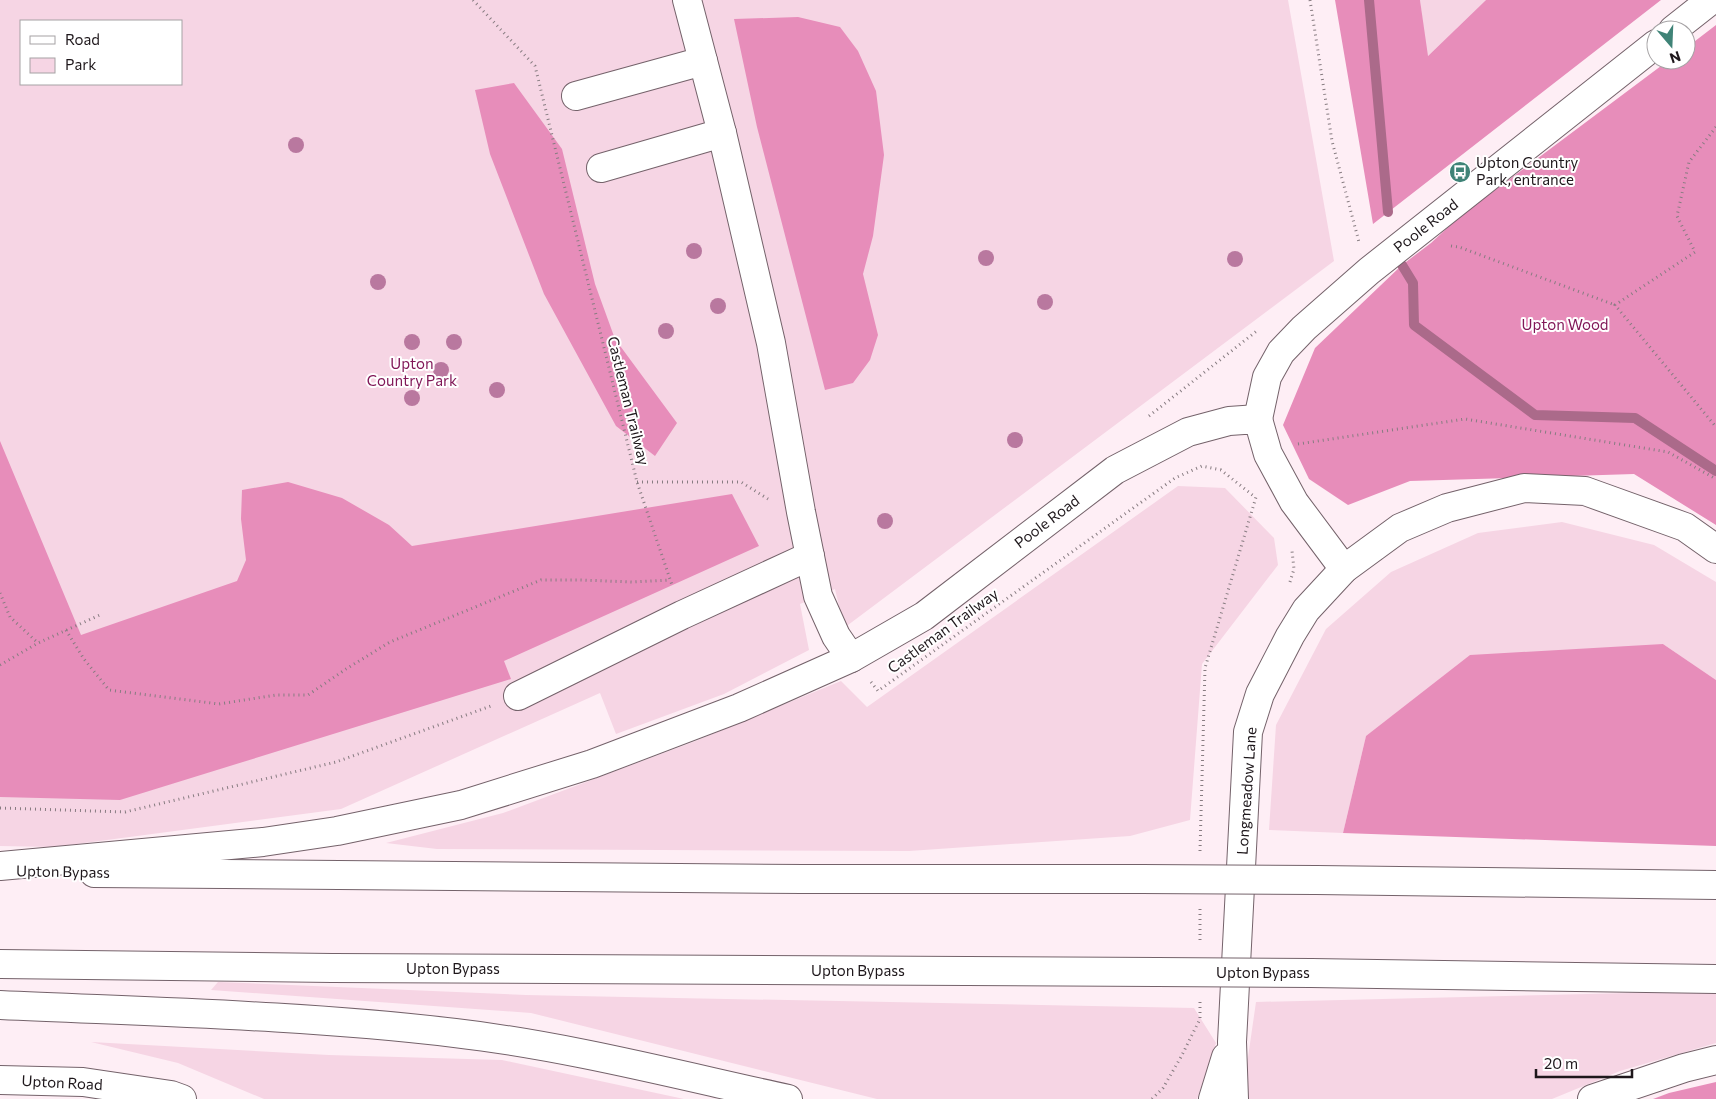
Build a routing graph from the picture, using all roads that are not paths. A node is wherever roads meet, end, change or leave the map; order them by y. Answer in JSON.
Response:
{"nodes":[{"id":1,"x":688,"y":0,"type":"edge"},
{"id":2,"x":1711,"y":0,"type":"edge"},
{"id":3,"x":1686,"y":20,"type":"edge"},
{"id":4,"x":1646,"y":52,"type":"edge"},
{"id":5,"x":703,"y":61,"type":"junction"},
{"id":6,"x":576,"y":96,"type":"dead end"},
{"id":7,"x":722,"y":133,"type":"junction"},
{"id":8,"x":601,"y":168,"type":"dead end"},
{"id":9,"x":1258,"y":419,"type":"junction"},
{"id":10,"x":1716,"y":549,"type":"edge"},
{"id":11,"x":810,"y":556,"type":"junction"},
{"id":12,"x":1344,"y":569,"type":"junction"},
{"id":13,"x":851,"y":658,"type":"junction"},
{"id":14,"x":518,"y":696,"type":"road end"},
{"id":15,"x":0,"y":866,"type":"edge"},
{"id":16,"x":0,"y":872,"type":"edge"},
{"id":17,"x":1716,"y":885,"type":"edge"},
{"id":18,"x":0,"y":964,"type":"edge"},
{"id":19,"x":1716,"y":979,"type":"edge"},
{"id":20,"x":0,"y":1005,"type":"edge"},
{"id":21,"x":1232,"y":1042,"type":"junction"},
{"id":22,"x":1716,"y":1060,"type":"edge"},
{"id":23,"x":0,"y":1080,"type":"edge"},
{"id":24,"x":182,"y":1099,"type":"edge"},
{"id":25,"x":788,"y":1099,"type":"edge"},
{"id":26,"x":1213,"y":1099,"type":"edge"},
{"id":27,"x":1234,"y":1099,"type":"edge"},
{"id":28,"x":1592,"y":1099,"type":"edge"}],
"edges":[{"from":1,"to":5,"type":"main road"},
{"from":2,"to":3,"type":"main road"},
{"from":4,"to":9,"type":"main road","name":"Poole Road"},
{"from":5,"to":6,"type":"main road"},
{"from":5,"to":7,"type":"main road"},
{"from":7,"to":8,"type":"main road"},
{"from":7,"to":11,"type":"main road"},
{"from":9,"to":12,"type":"main road","name":"Poole Road"},
{"from":9,"to":13,"type":"main road","name":"Poole Road"},
{"from":10,"to":12,"type":"main road","name":"Longmeadow Lane"},
{"from":11,"to":13,"type":"main road"},
{"from":11,"to":14,"type":"main road"},
{"from":12,"to":21,"type":"main road","name":"Longmeadow Lane"},
{"from":13,"to":15,"type":"main road","name":"Poole Road"},
{"from":16,"to":17,"type":"main road","name":"Upton Bypass","bridge":true},
{"from":18,"to":19,"type":"main road","name":"Upton Bypass","bridge":true},
{"from":20,"to":25,"type":"main road"},
{"from":21,"to":26,"type":"main road","name":"Longmeadow Lane"},
{"from":21,"to":27,"type":"main road","name":"Longmeadow Lane"},
{"from":22,"to":28,"type":"main road"},
{"from":23,"to":24,"type":"main road","name":"Upton Road"}]}
